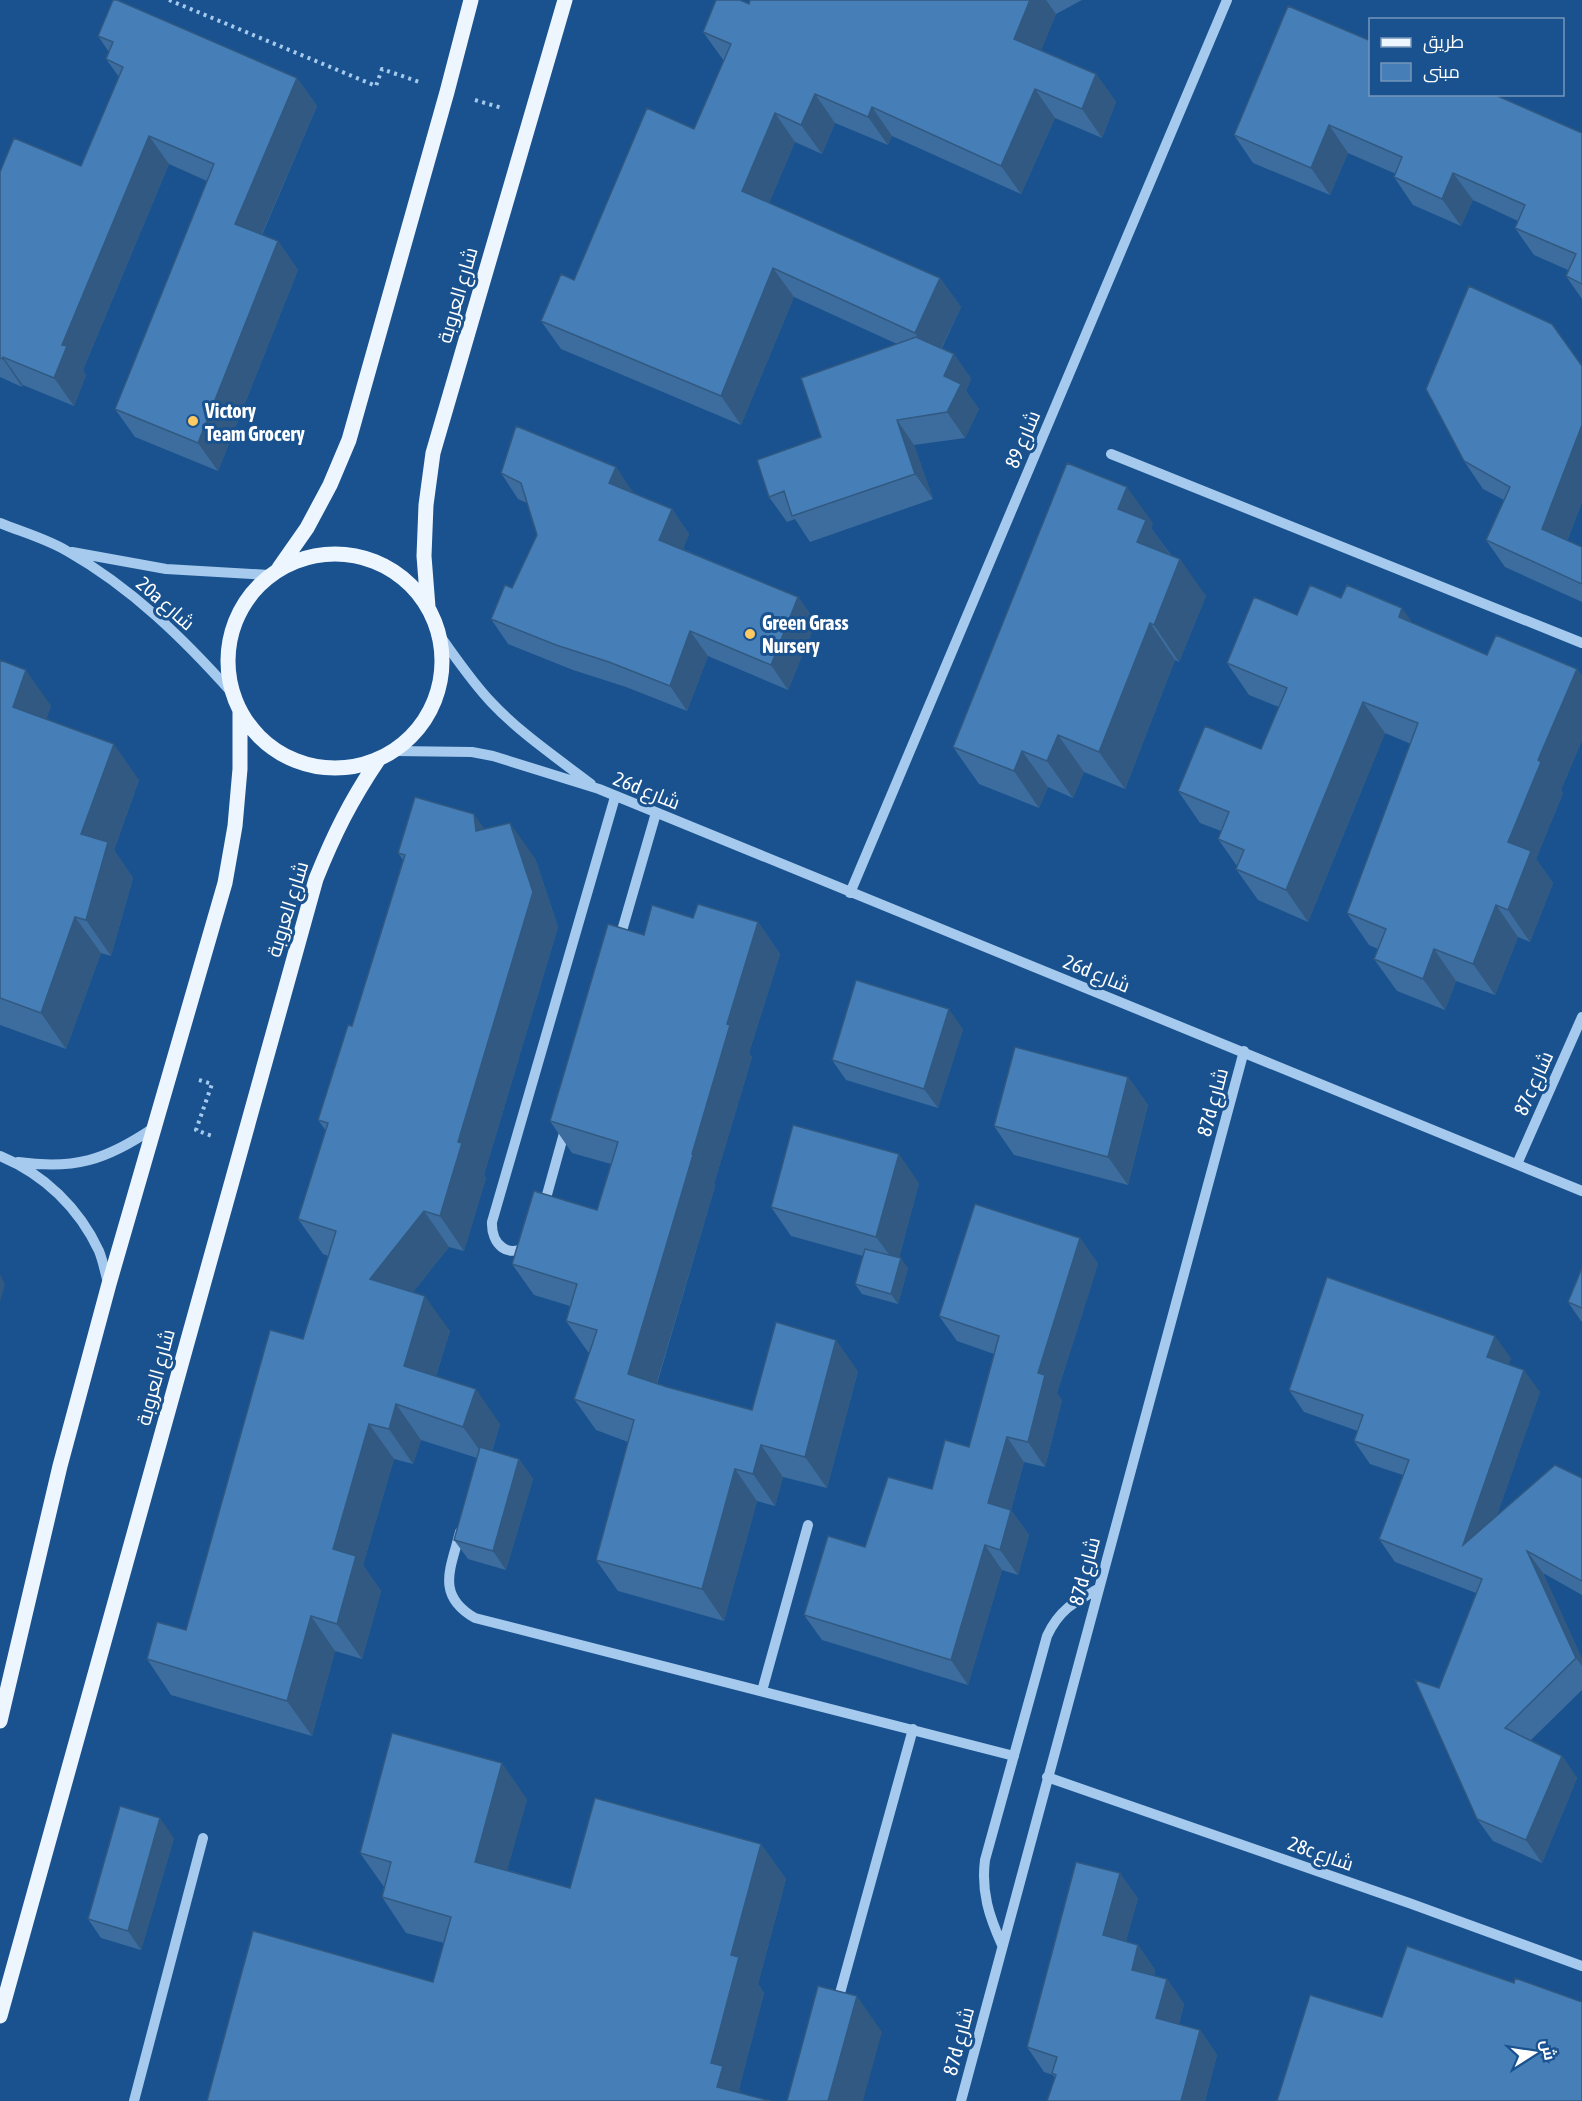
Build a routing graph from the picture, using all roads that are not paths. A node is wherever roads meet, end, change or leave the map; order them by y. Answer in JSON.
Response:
{"nodes":[{"id":1,"x":471,"y":0,"type":"edge"},
{"id":2,"x":565,"y":0,"type":"edge"},
{"id":3,"x":1227,"y":0,"type":"edge"},
{"id":4,"x":1111,"y":454,"type":"dead end"},
{"id":5,"x":0,"y":523,"type":"edge"},
{"id":6,"x":66,"y":550,"type":"junction"},
{"id":7,"x":274,"y":572,"type":"junction"},
{"id":8,"x":428,"y":607,"type":"junction"},
{"id":9,"x":440,"y":636,"type":"junction"},
{"id":10,"x":1582,"y":643,"type":"edge"},
{"id":11,"x":232,"y":694,"type":"junction"},
{"id":12,"x":240,"y":712,"type":"junction"},
{"id":13,"x":395,"y":751,"type":"junction"},
{"id":14,"x":378,"y":760,"type":"junction"},
{"id":15,"x":599,"y":789,"type":"junction"},
{"id":16,"x":615,"y":797,"type":"junction"},
{"id":17,"x":656,"y":813,"type":"junction"},
{"id":18,"x":850,"y":893,"type":"junction"},
{"id":19,"x":615,"y":955,"type":"edge"},
{"id":20,"x":1582,"y":1017,"type":"edge"},
{"id":21,"x":1244,"y":1052,"type":"junction"},
{"id":22,"x":570,"y":1113,"type":"edge"},
{"id":23,"x":152,"y":1129,"type":"junction"},
{"id":24,"x":0,"y":1156,"type":"edge"},
{"id":25,"x":12,"y":1161,"type":"junction"},
{"id":26,"x":1517,"y":1164,"type":"junction"},
{"id":27,"x":1582,"y":1191,"type":"edge"},
{"id":28,"x":541,"y":1215,"type":"edge"},
{"id":29,"x":534,"y":1238,"type":"edge"},
{"id":30,"x":109,"y":1284,"type":"junction"},
{"id":31,"x":461,"y":1524,"type":"edge"},
{"id":32,"x":808,"y":1525,"type":"dead end"},
{"id":33,"x":1098,"y":1588,"type":"junction"},
{"id":34,"x":762,"y":1691,"type":"junction"},
{"id":35,"x":0,"y":1721,"type":"edge"},
{"id":36,"x":913,"y":1730,"type":"junction"},
{"id":37,"x":1014,"y":1756,"type":"junction"},
{"id":38,"x":1047,"y":1777,"type":"junction"},
{"id":39,"x":203,"y":1838,"type":"dead end"},
{"id":40,"x":1002,"y":1946,"type":"junction"},
{"id":41,"x":1582,"y":1966,"type":"edge"},
{"id":42,"x":836,"y":2011,"type":"edge"},
{"id":43,"x":0,"y":2016,"type":"edge"},
{"id":44,"x":134,"y":2101,"type":"edge"},
{"id":45,"x":961,"y":2101,"type":"edge"}],
"edges":[{"from":1,"to":7,"type":"main road"},
{"from":2,"to":8,"type":"main road","name":"شارع العروبة"},
{"from":3,"to":18,"type":"street","name":"شارع 89"},
{"from":4,"to":10,"type":"street"},
{"from":5,"to":6,"type":"street","name":"20a شارع"},
{"from":6,"to":7,"type":"street","name":"20a شارع"},
{"from":6,"to":11,"type":"street","name":"20a شارع"},
{"from":7,"to":8,"type":"main road"},
{"from":7,"to":11,"type":"main road"},
{"from":8,"to":9,"type":"main road"},
{"from":9,"to":13,"type":"main road"},
{"from":9,"to":15,"type":"street","name":"26d شارع"},
{"from":11,"to":12,"type":"main road"},
{"from":12,"to":14,"type":"main road"},
{"from":12,"to":23,"type":"main road"},
{"from":13,"to":14,"type":"main road"},
{"from":13,"to":15,"type":"street","name":"26d شارع"},
{"from":14,"to":43,"type":"main road","name":"شارع العروبة"},
{"from":15,"to":16,"type":"street","name":"26d شارع"},
{"from":16,"to":17,"type":"street","name":"26d شارع"},
{"from":16,"to":29,"type":"street"},
{"from":17,"to":18,"type":"street","name":"26d شارع"},
{"from":17,"to":19,"type":"street"},
{"from":18,"to":21,"type":"street","name":"26d شارع"},
{"from":20,"to":26,"type":"street","name":"87c شارع"},
{"from":21,"to":26,"type":"street","name":"26d شارع"},
{"from":21,"to":33,"type":"street","name":"87d شارع"},
{"from":22,"to":28,"type":"street"},
{"from":23,"to":25,"type":"street"},
{"from":23,"to":30,"type":"main road"},
{"from":24,"to":25,"type":"street"},
{"from":25,"to":30,"type":"street"},
{"from":26,"to":27,"type":"street","name":"26d شارع"},
{"from":30,"to":35,"type":"main road"},
{"from":31,"to":34,"type":"street"},
{"from":32,"to":34,"type":"street"},
{"from":33,"to":37,"type":"street"},
{"from":33,"to":38,"type":"street","name":"87d شارع"},
{"from":34,"to":36,"type":"street"},
{"from":36,"to":37,"type":"street"},
{"from":36,"to":42,"type":"street"},
{"from":37,"to":40,"type":"street"},
{"from":38,"to":40,"type":"street","name":"87d شارع"},
{"from":38,"to":41,"type":"street","name":"28c شارع"},
{"from":39,"to":44,"type":"street"},
{"from":40,"to":45,"type":"street","name":"87d شارع"}]}
